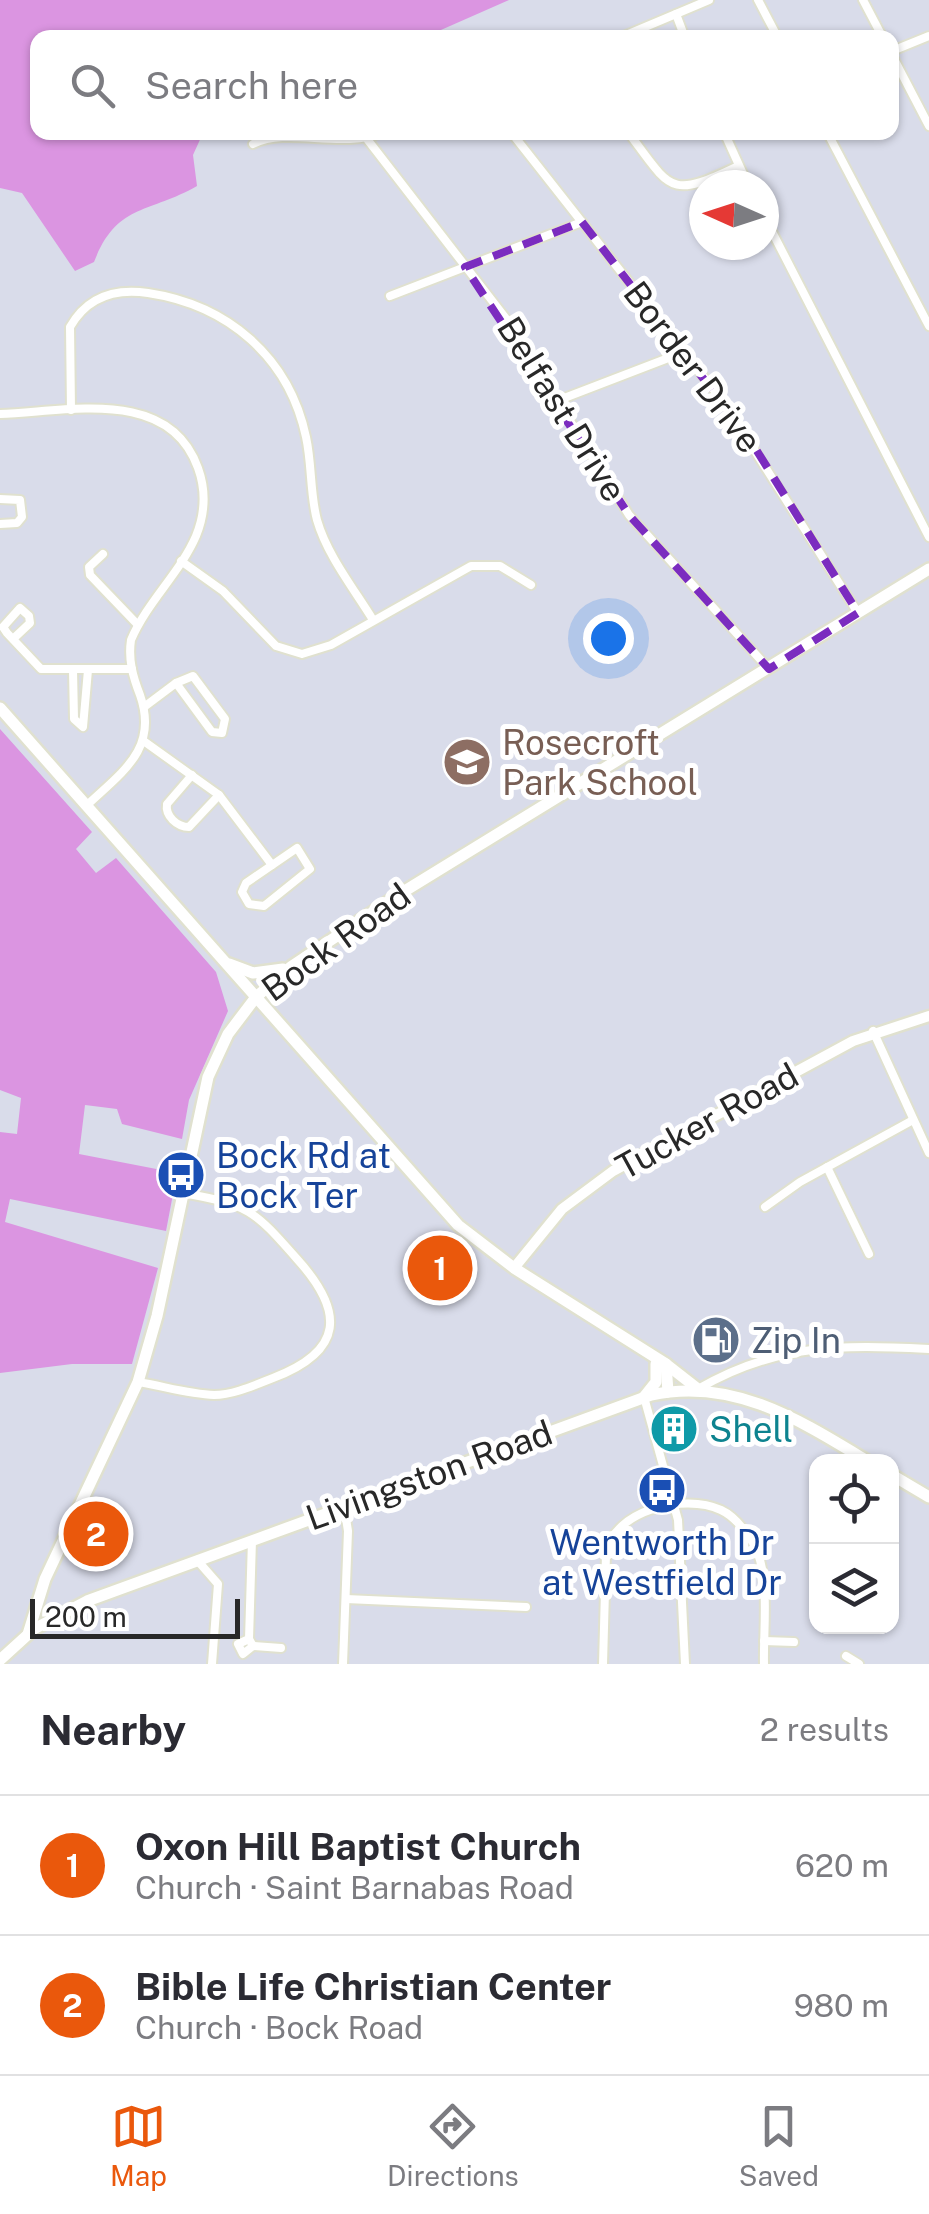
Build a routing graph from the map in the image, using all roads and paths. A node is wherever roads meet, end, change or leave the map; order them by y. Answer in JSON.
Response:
{"nodes":[{"id":1,"x":708,"y":0,"type":"edge"},
{"id":2,"x":758,"y":0,"type":"edge"},
{"id":3,"x":864,"y":0,"type":"edge"},
{"id":4,"x":676,"y":14,"type":"junction"},
{"id":5,"x":637,"y":30,"type":"edge"},
{"id":6,"x":683,"y":30,"type":"edge"},
{"id":7,"x":774,"y":30,"type":"edge"},
{"id":8,"x":879,"y":30,"type":"edge"},
{"id":9,"x":929,"y":36,"type":"edge"},
{"id":10,"x":899,"y":50,"type":"edge"},
{"id":11,"x":899,"y":67,"type":"edge"},
{"id":12,"x":929,"y":126,"type":"edge"},
{"id":13,"x":267,"y":140,"type":"edge"},
{"id":14,"x":310,"y":140,"type":"edge"},
{"id":15,"x":360,"y":140,"type":"edge"},
{"id":16,"x":368,"y":140,"type":"edge"},
{"id":17,"x":517,"y":140,"type":"edge"},
{"id":18,"x":634,"y":140,"type":"edge"},
{"id":19,"x":727,"y":140,"type":"edge"},
{"id":20,"x":832,"y":140,"type":"edge"},
{"id":21,"x":252,"y":144,"type":"dead end"},
{"id":22,"x":738,"y":166,"type":"junction"},
{"id":23,"x":740,"y":170,"type":"edge"},
{"id":24,"x":582,"y":222,"type":"junction"},
{"id":25,"x":779,"y":245,"type":"edge"},
{"id":26,"x":466,"y":267,"type":"junction"},
{"id":27,"x":390,"y":296,"type":"dead end"},
{"id":28,"x":929,"y":326,"type":"edge"},
{"id":29,"x":684,"y":352,"type":"junction"},
{"id":30,"x":560,"y":400,"type":"junction"},
{"id":31,"x":70,"y":410,"type":"junction"},
{"id":32,"x":0,"y":414,"type":"edge"},
{"id":33,"x":0,"y":499,"type":"edge"},
{"id":34,"x":0,"y":524,"type":"edge"},
{"id":35,"x":929,"y":538,"type":"edge"},
{"id":36,"x":102,"y":554,"type":"dead end"},
{"id":37,"x":181,"y":561,"type":"junction"},
{"id":38,"x":929,"y":570,"type":"edge"},
{"id":39,"x":531,"y":585,"type":"dead end"},
{"id":40,"x":858,"y":614,"type":"junction"},
{"id":41,"x":373,"y":620,"type":"junction"},
{"id":42,"x":138,"y":626,"type":"junction"},
{"id":43,"x":13,"y":639,"type":"junction"},
{"id":44,"x":132,"y":669,"type":"junction"},
{"id":45,"x":770,"y":669,"type":"junction"},
{"id":46,"x":73,"y":670,"type":"junction"},
{"id":47,"x":88,"y":670,"type":"junction"},
{"id":48,"x":176,"y":683,"type":"junction"},
{"id":49,"x":144,"y":707,"type":"junction"},
{"id":50,"x":0,"y":708,"type":"edge"},
{"id":51,"x":145,"y":742,"type":"junction"},
{"id":52,"x":192,"y":774,"type":"junction"},
{"id":53,"x":219,"y":795,"type":"junction"},
{"id":54,"x":86,"y":806,"type":"junction"},
{"id":55,"x":272,"y":864,"type":"junction"},
{"id":56,"x":225,"y":962,"type":"junction"},
{"id":57,"x":292,"y":966,"type":"junction"},
{"id":58,"x":256,"y":997,"type":"junction"},
{"id":59,"x":929,"y":1016,"type":"edge"},
{"id":60,"x":874,"y":1031,"type":"junction"},
{"id":61,"x":913,"y":1120,"type":"junction"},
{"id":62,"x":929,"y":1153,"type":"edge"},
{"id":63,"x":827,"y":1167,"type":"junction"},
{"id":64,"x":183,"y":1194,"type":"junction"},
{"id":65,"x":765,"y":1207,"type":"dead end"},
{"id":66,"x":869,"y":1254,"type":"dead end"},
{"id":67,"x":514,"y":1268,"type":"junction"},
{"id":68,"x":929,"y":1349,"type":"edge"},
{"id":69,"x":659,"y":1362,"type":"junction"},
{"id":70,"x":138,"y":1382,"type":"junction"},
{"id":71,"x":698,"y":1389,"type":"junction"},
{"id":72,"x":668,"y":1392,"type":"junction"},
{"id":73,"x":644,"y":1397,"type":"junction"},
{"id":74,"x":855,"y":1454,"type":"edge"},
{"id":75,"x":899,"y":1479,"type":"edge"},
{"id":76,"x":929,"y":1498,"type":"edge"},
{"id":77,"x":344,"y":1506,"type":"junction"},
{"id":78,"x":674,"y":1506,"type":"junction"},
{"id":79,"x":252,"y":1540,"type":"junction"},
{"id":80,"x":197,"y":1560,"type":"junction"},
{"id":81,"x":44,"y":1586,"type":"junction"},
{"id":82,"x":346,"y":1599,"type":"junction"},
{"id":83,"x":526,"y":1607,"type":"dead end"},
{"id":84,"x":58,"y":1614,"type":"junction"},
{"id":85,"x":28,"y":1634,"type":"junction"},
{"id":86,"x":764,"y":1641,"type":"junction"},
{"id":87,"x":794,"y":1642,"type":"dead end"},
{"id":88,"x":280,"y":1648,"type":"dead end"},
{"id":89,"x":846,"y":1656,"type":"dead end"},
{"id":90,"x":0,"y":1660,"type":"edge"},
{"id":91,"x":212,"y":1664,"type":"edge"},
{"id":92,"x":344,"y":1664,"type":"edge"},
{"id":93,"x":603,"y":1664,"type":"edge"},
{"id":94,"x":684,"y":1664,"type":"edge"},
{"id":95,"x":764,"y":1664,"type":"edge"},
{"id":96,"x":858,"y":1664,"type":"edge"}],
"edges":[{"from":1,"to":4,"type":"street"},
{"from":2,"to":7,"type":"street"},
{"from":3,"to":8,"type":"street"},
{"from":4,"to":5,"type":"street"},
{"from":4,"to":6,"type":"street"},
{"from":9,"to":10,"type":"street"},
{"from":11,"to":12,"type":"street"},
{"from":13,"to":21,"type":"street"},
{"from":14,"to":15,"type":"street"},
{"from":16,"to":26,"type":"street","name":"Belfast Drive"},
{"from":17,"to":24,"type":"street","name":"Border Drive"},
{"from":18,"to":22,"type":"street"},
{"from":19,"to":22,"type":"street"},
{"from":20,"to":28,"type":"street"},
{"from":22,"to":23,"type":"street"},
{"from":24,"to":26,"type":"street"},
{"from":24,"to":29,"type":"street","name":"Border Drive"},
{"from":25,"to":35,"type":"street"},
{"from":26,"to":27,"type":"street"},
{"from":26,"to":30,"type":"street","name":"Belfast Drive"},
{"from":29,"to":30,"type":"street"},
{"from":29,"to":40,"type":"street","name":"Border Drive"},
{"from":30,"to":45,"type":"street","name":"Belfast Drive"},
{"from":31,"to":32,"type":"street"},
{"from":31,"to":37,"type":"street"},
{"from":31,"to":41,"type":"street"},
{"from":33,"to":34,"type":"street"},
{"from":36,"to":42,"type":"street"},
{"from":37,"to":41,"type":"street"},
{"from":37,"to":42,"type":"street"},
{"from":38,"to":40,"type":"main road","name":"Bock Road"},
{"from":39,"to":41,"type":"street"},
{"from":40,"to":45,"type":"main road","name":"Bock Road"},
{"from":42,"to":44,"type":"street"},
{"from":43,"to":43,"type":"street"},
{"from":43,"to":46,"type":"street"},
{"from":44,"to":47,"type":"street"},
{"from":44,"to":49,"type":"street"},
{"from":45,"to":57,"type":"main road","name":"Bock Road"},
{"from":46,"to":47,"type":"street"},
{"from":46,"to":47,"type":"street"},
{"from":48,"to":48,"type":"street"},
{"from":48,"to":49,"type":"street"},
{"from":49,"to":51,"type":"street"},
{"from":50,"to":54,"type":"main road"},
{"from":51,"to":52,"type":"street"},
{"from":51,"to":54,"type":"street"},
{"from":52,"to":53,"type":"street"},
{"from":52,"to":53,"type":"street"},
{"from":53,"to":55,"type":"street"},
{"from":54,"to":56,"type":"main road"},
{"from":55,"to":55,"type":"street"},
{"from":56,"to":57,"type":"main road"},
{"from":56,"to":58,"type":"main road"},
{"from":57,"to":58,"type":"main road","name":"Bock Road"},
{"from":58,"to":64,"type":"main road","name":"Bock Road"},
{"from":58,"to":67,"type":"main road"},
{"from":59,"to":60,"type":"street","name":"Tucker Road"},
{"from":60,"to":61,"type":"street"},
{"from":60,"to":67,"type":"street","name":"Tucker Road"},
{"from":61,"to":62,"type":"street"},
{"from":61,"to":63,"type":"street"},
{"from":63,"to":65,"type":"street"},
{"from":63,"to":66,"type":"street"},
{"from":64,"to":70,"type":"main road","name":"Bock Road"},
{"from":64,"to":70,"type":"street"},
{"from":67,"to":69,"type":"main road"},
{"from":68,"to":71,"type":"street"},
{"from":69,"to":71,"type":"main road"},
{"from":69,"to":72,"type":"main road"},
{"from":69,"to":73,"type":"main road"},
{"from":70,"to":81,"type":"main road","name":"Bock Road"},
{"from":71,"to":72,"type":"main road","name":"Livingston Road"},
{"from":71,"to":74,"type":"main road","name":"Livingston Road"},
{"from":72,"to":73,"type":"main road","name":"Livingston Road"},
{"from":73,"to":77,"type":"main road","name":"Livingston Road"},
{"from":73,"to":78,"type":"street"},
{"from":75,"to":76,"type":"main road"},
{"from":77,"to":79,"type":"main road","name":"Livingston Road"},
{"from":77,"to":82,"type":"street"},
{"from":78,"to":86,"type":"street"},
{"from":78,"to":93,"type":"street"},
{"from":78,"to":94,"type":"street"},
{"from":79,"to":80,"type":"main road","name":"Livingston Road"},
{"from":79,"to":88,"type":"street"},
{"from":80,"to":84,"type":"main road","name":"Livingston Road"},
{"from":80,"to":91,"type":"street"},
{"from":81,"to":84,"type":"main road"},
{"from":81,"to":85,"type":"main road","name":"Bock Road"},
{"from":82,"to":83,"type":"street"},
{"from":82,"to":92,"type":"street"},
{"from":84,"to":85,"type":"main road","name":"Livingston Road"},
{"from":85,"to":90,"type":"main road","name":"Livingston Road"},
{"from":86,"to":87,"type":"street"},
{"from":86,"to":95,"type":"street"},
{"from":89,"to":96,"type":"street"}]}
